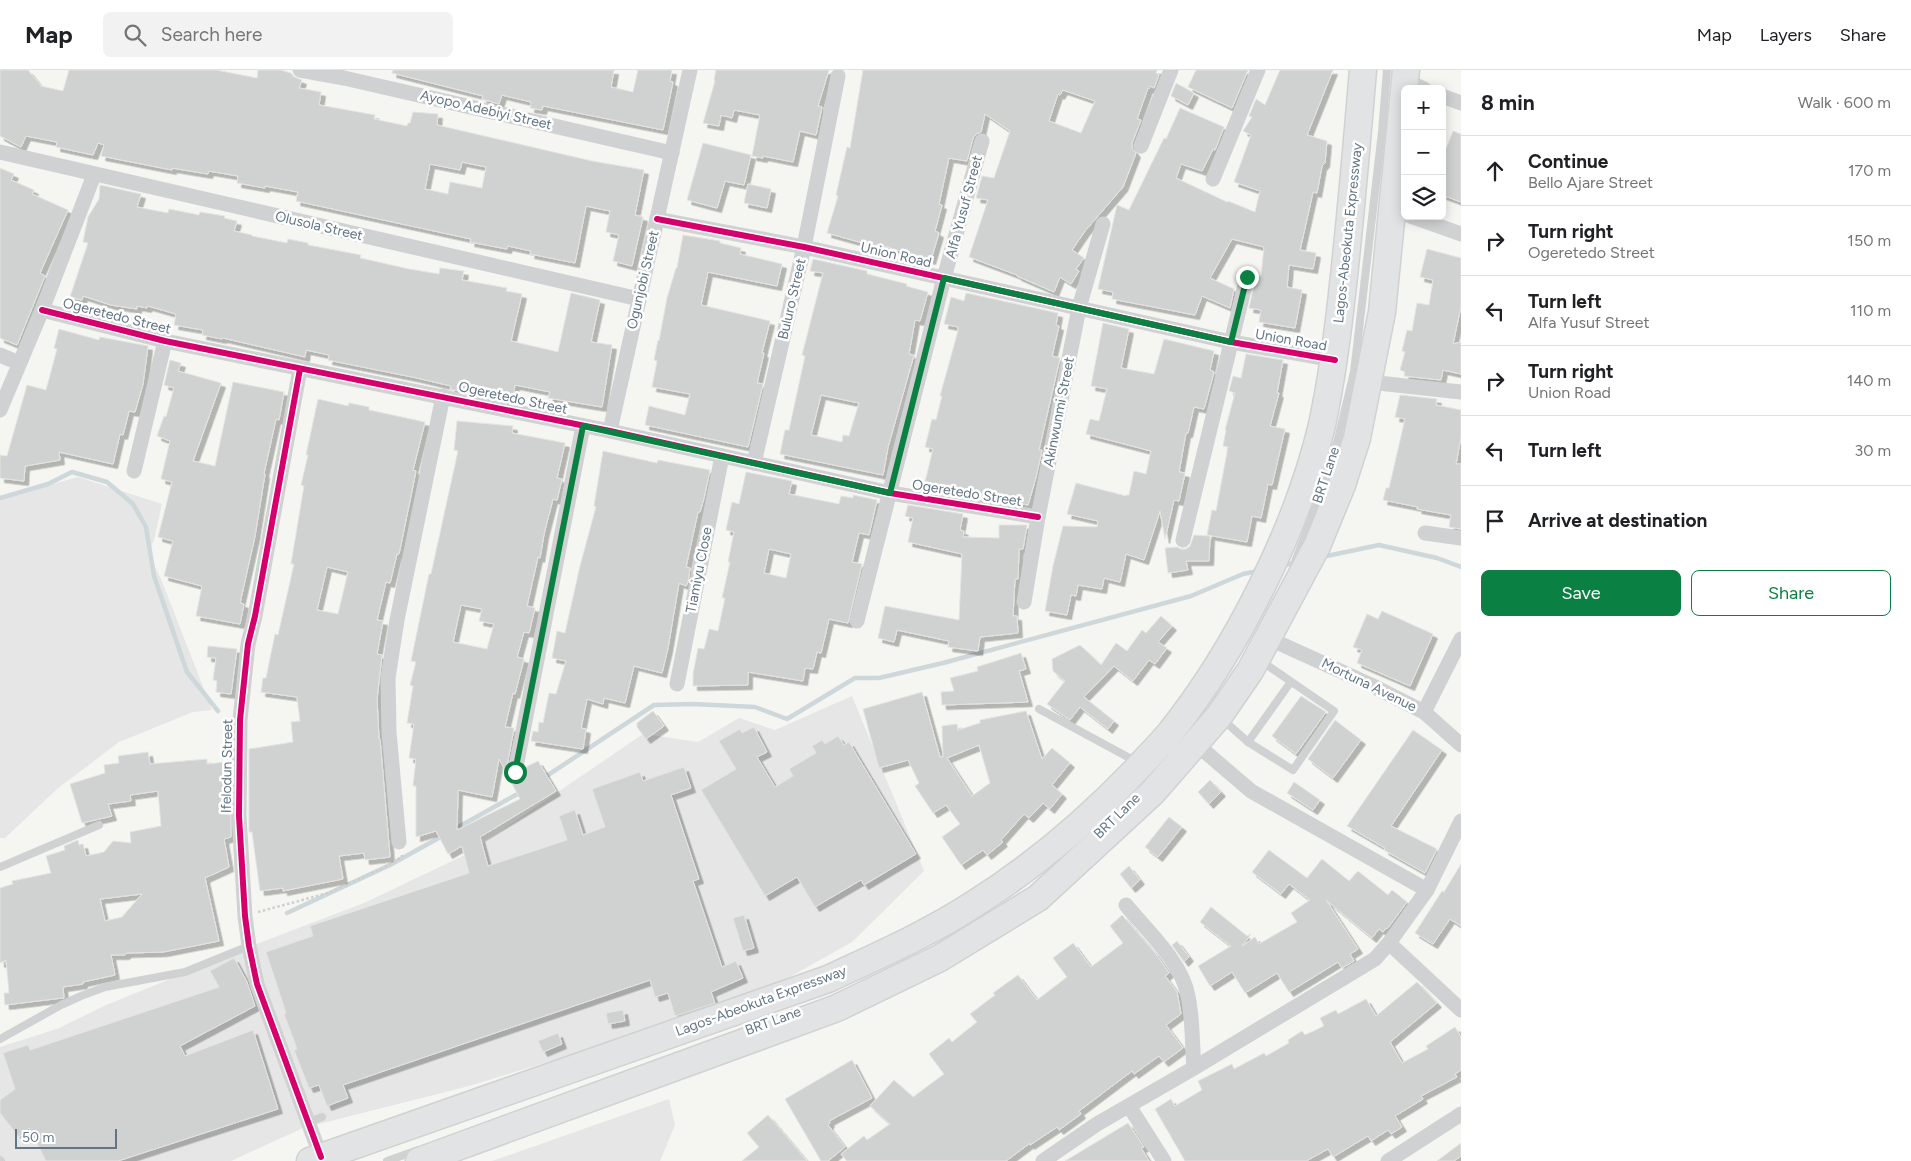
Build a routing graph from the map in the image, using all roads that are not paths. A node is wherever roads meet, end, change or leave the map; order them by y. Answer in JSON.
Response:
{"nodes":[{"id":1,"x":300,"y":70,"type":"edge"},
{"id":2,"x":690,"y":70,"type":"edge"},
{"id":3,"x":1171,"y":70,"type":"edge"},
{"id":4,"x":1258,"y":70,"type":"edge"},
{"id":5,"x":1363,"y":70,"type":"edge"},
{"id":6,"x":838,"y":76,"type":"dead end"},
{"id":7,"x":1405,"y":77,"type":"edge"},
{"id":8,"x":1446,"y":97,"type":"edge"},
{"id":9,"x":1461,"y":103,"type":"edge"},
{"id":10,"x":982,"y":141,"type":"dead end"},
{"id":11,"x":1141,"y":146,"type":"dead end"},
{"id":12,"x":0,"y":152,"type":"edge"},
{"id":13,"x":672,"y":153,"type":"junction"},
{"id":14,"x":94,"y":175,"type":"junction"},
{"id":15,"x":1404,"y":175,"type":"edge"},
{"id":16,"x":1213,"y":179,"type":"dead end"},
{"id":17,"x":657,"y":219,"type":"junction"},
{"id":18,"x":1402,"y":220,"type":"edge"},
{"id":19,"x":1420,"y":220,"type":"edge"},
{"id":20,"x":1104,"y":224,"type":"dead end"},
{"id":21,"x":1461,"y":234,"type":"edge"},
{"id":22,"x":804,"y":247,"type":"junction"},
{"id":23,"x":1247,"y":277,"type":"dead end"},
{"id":24,"x":944,"y":278,"type":"junction"},
{"id":25,"x":639,"y":299,"type":"junction"},
{"id":26,"x":1079,"y":308,"type":"junction"},
{"id":27,"x":42,"y":310,"type":"junction"},
{"id":28,"x":165,"y":341,"type":"junction"},
{"id":29,"x":1231,"y":342,"type":"junction"},
{"id":30,"x":0,"y":355,"type":"edge"},
{"id":31,"x":1335,"y":360,"type":"junction"},
{"id":32,"x":19,"y":363,"type":"junction"},
{"id":33,"x":300,"y":369,"type":"junction"},
{"id":34,"x":1369,"y":382,"type":"junction"},
{"id":35,"x":1461,"y":392,"type":"edge"},
{"id":36,"x":443,"y":396,"type":"junction"},
{"id":37,"x":0,"y":410,"type":"edge"},
{"id":38,"x":583,"y":426,"type":"junction"},
{"id":39,"x":610,"y":431,"type":"junction"},
{"id":40,"x":722,"y":456,"type":"junction"},
{"id":41,"x":754,"y":463,"type":"junction"},
{"id":42,"x":134,"y":471,"type":"dead end"},
{"id":43,"x":890,"y":493,"type":"junction"},
{"id":44,"x":1038,"y":517,"type":"junction"},
{"id":45,"x":1425,"y":533,"type":"dead end"},
{"id":46,"x":1461,"y":538,"type":"edge"},
{"id":47,"x":1183,"y":540,"type":"dead end"},
{"id":48,"x":1297,"y":560,"type":"junction"},
{"id":49,"x":1024,"y":602,"type":"dead end"},
{"id":50,"x":857,"y":621,"type":"dead end"},
{"id":51,"x":1263,"y":639,"type":"junction"},
{"id":52,"x":1461,"y":639,"type":"edge"},
{"id":53,"x":1290,"y":683,"type":"junction"},
{"id":54,"x":676,"y":684,"type":"dead end"},
{"id":55,"x":1039,"y":709,"type":"dead end"},
{"id":56,"x":1424,"y":712,"type":"junction"},
{"id":57,"x":1219,"y":716,"type":"junction"},
{"id":58,"x":1195,"y":737,"type":"junction"},
{"id":59,"x":1248,"y":742,"type":"junction"},
{"id":60,"x":1461,"y":745,"type":"edge"},
{"id":61,"x":515,"y":772,"type":"dead end"},
{"id":62,"x":1148,"y":775,"type":"junction"},
{"id":63,"x":1461,"y":821,"type":"edge"},
{"id":64,"x":99,"y":825,"type":"dead end"},
{"id":65,"x":399,"y":842,"type":"road end"},
{"id":66,"x":0,"y":867,"type":"edge"},
{"id":67,"x":1046,"y":880,"type":"dead end"},
{"id":68,"x":1427,"y":890,"type":"junction"},
{"id":69,"x":1022,"y":898,"type":"dead end"},
{"id":70,"x":1126,"y":906,"type":"dead end"},
{"id":71,"x":1389,"y":943,"type":"junction"},
{"id":72,"x":249,"y":946,"type":"junction"},
{"id":73,"x":912,"y":962,"type":"dead end"},
{"id":74,"x":1461,"y":1010,"type":"edge"},
{"id":75,"x":0,"y":1039,"type":"edge"},
{"id":76,"x":1194,"y":1068,"type":"junction"},
{"id":77,"x":1129,"y":1106,"type":"junction"},
{"id":78,"x":1461,"y":1114,"type":"edge"},
{"id":79,"x":421,"y":1154,"type":"edge"},
{"id":80,"x":316,"y":1159,"type":"edge"},
{"id":81,"x":387,"y":1161,"type":"edge"},
{"id":82,"x":1043,"y":1161,"type":"edge"},
{"id":83,"x":1164,"y":1161,"type":"edge"},
{"id":84,"x":1388,"y":1161,"type":"edge"}],
"edges":[{"from":1,"to":13,"type":"street","name":"Ayopo Adebiyi Street"},
{"from":2,"to":13,"type":"street","name":"Ogunjobi Street"},
{"from":3,"to":11,"type":"street"},
{"from":4,"to":16,"type":"street"},
{"from":5,"to":31,"type":"highway","name":"Lagos-Abeokuta Expressway"},
{"from":6,"to":22,"type":"street","name":"Buluro Street"},
{"from":7,"to":15,"type":"highway","name":"Lagos-Abeokuta Expressway"},
{"from":7,"to":48,"type":"lane","name":"BRT Lane"},
{"from":8,"to":9,"type":"street"},
{"from":10,"to":24,"type":"street","name":"Alfa Yusuf Street"},
{"from":12,"to":14,"type":"street","name":"Olusola Street"},
{"from":13,"to":17,"type":"street","name":"Ogunjobi Street"},
{"from":14,"to":25,"type":"street","name":"Olusola Street"},
{"from":14,"to":27,"type":"street"},
{"from":17,"to":22,"type":"street","name":"Union Road"},
{"from":17,"to":25,"type":"street","name":"Ogunjobi Street"},
{"from":18,"to":34,"type":"highway","name":"Lagos-Abeokuta Expressway"},
{"from":19,"to":21,"type":"street"},
{"from":20,"to":26,"type":"street","name":"Akinwunmi Street"},
{"from":22,"to":24,"type":"street","name":"Union Road"},
{"from":22,"to":41,"type":"street","name":"Buluro Street"},
{"from":23,"to":29,"type":"street"},
{"from":24,"to":26,"type":"street","name":"Union Road"},
{"from":24,"to":43,"type":"street","name":"Alfa Yusuf Street"},
{"from":25,"to":39,"type":"street","name":"Ogunjobi Street"},
{"from":26,"to":29,"type":"street","name":"Union Road"},
{"from":26,"to":44,"type":"street","name":"Akinwunmi Street"},
{"from":27,"to":28,"type":"street","name":"Ogeretedo Street"},
{"from":27,"to":32,"type":"street"},
{"from":28,"to":33,"type":"street","name":"Ogeretedo Street"},
{"from":28,"to":42,"type":"street"},
{"from":29,"to":31,"type":"street","name":"Union Road"},
{"from":29,"to":47,"type":"street"},
{"from":30,"to":32,"type":"street"},
{"from":31,"to":48,"type":"highway","name":"Lagos-Abeokuta Expressway"},
{"from":32,"to":37,"type":"street"},
{"from":33,"to":36,"type":"street","name":"Ogeretedo Street"},
{"from":33,"to":72,"type":"street","name":"Ifelodun Street"},
{"from":34,"to":35,"type":"street"},
{"from":34,"to":48,"type":"highway","name":"Lagos-Abeokuta Expressway"},
{"from":36,"to":38,"type":"street","name":"Ogeretedo Street"},
{"from":36,"to":65,"type":"street"},
{"from":38,"to":39,"type":"street","name":"Ogeretedo Street"},
{"from":38,"to":61,"type":"street"},
{"from":39,"to":40,"type":"street","name":"Ogeretedo Street"},
{"from":40,"to":41,"type":"street","name":"Ogeretedo Street"},
{"from":40,"to":54,"type":"street","name":"Tiamiyu Close"},
{"from":41,"to":43,"type":"street","name":"Ogeretedo Street"},
{"from":43,"to":44,"type":"street","name":"Ogeretedo Street"},
{"from":43,"to":50,"type":"street","name":"Alfa Yusuf Street"},
{"from":44,"to":49,"type":"street","name":"Akinwunmi Street"},
{"from":45,"to":46,"type":"street"},
{"from":48,"to":51,"type":"highway","name":"Lagos-Abeokuta Expressway"},
{"from":48,"to":62,"type":"highway","name":"Lagos-Abeokuta Expressway"},
{"from":51,"to":53,"type":"lane"},
{"from":51,"to":56,"type":"street","name":"Mortuna Avenue"},
{"from":51,"to":57,"type":"highway","name":"Lagos-Abeokuta Expressway"},
{"from":52,"to":56,"type":"street"},
{"from":53,"to":59,"type":"lane"},
{"from":53,"to":59,"type":"lane"},
{"from":55,"to":62,"type":"lane"},
{"from":56,"to":60,"type":"street","name":"Mortuna Avenue"},
{"from":57,"to":58,"type":"highway","name":"Lagos-Abeokuta Expressway"},
{"from":57,"to":59,"type":"lane"},
{"from":58,"to":62,"type":"lane","name":"BRT Lane"},
{"from":58,"to":68,"type":"street"},
{"from":58,"to":79,"type":"highway","name":"Lagos-Abeokuta Expressway"},
{"from":62,"to":67,"type":"lane","name":"BRT Lane"},
{"from":62,"to":80,"type":"highway","name":"Lagos-Abeokuta Expressway"},
{"from":63,"to":68,"type":"street"},
{"from":64,"to":66,"type":"lane"},
{"from":68,"to":71,"type":"street"},
{"from":69,"to":73,"type":"lane"},
{"from":70,"to":76,"type":"street"},
{"from":71,"to":74,"type":"street"},
{"from":71,"to":76,"type":"street"},
{"from":72,"to":75,"type":"lane"},
{"from":72,"to":80,"type":"street","name":"Ifelodun Street"},
{"from":76,"to":77,"type":"street"},
{"from":77,"to":82,"type":"street"},
{"from":77,"to":83,"type":"street"},
{"from":78,"to":84,"type":"street"},
{"from":79,"to":81,"type":"lane"}]}
